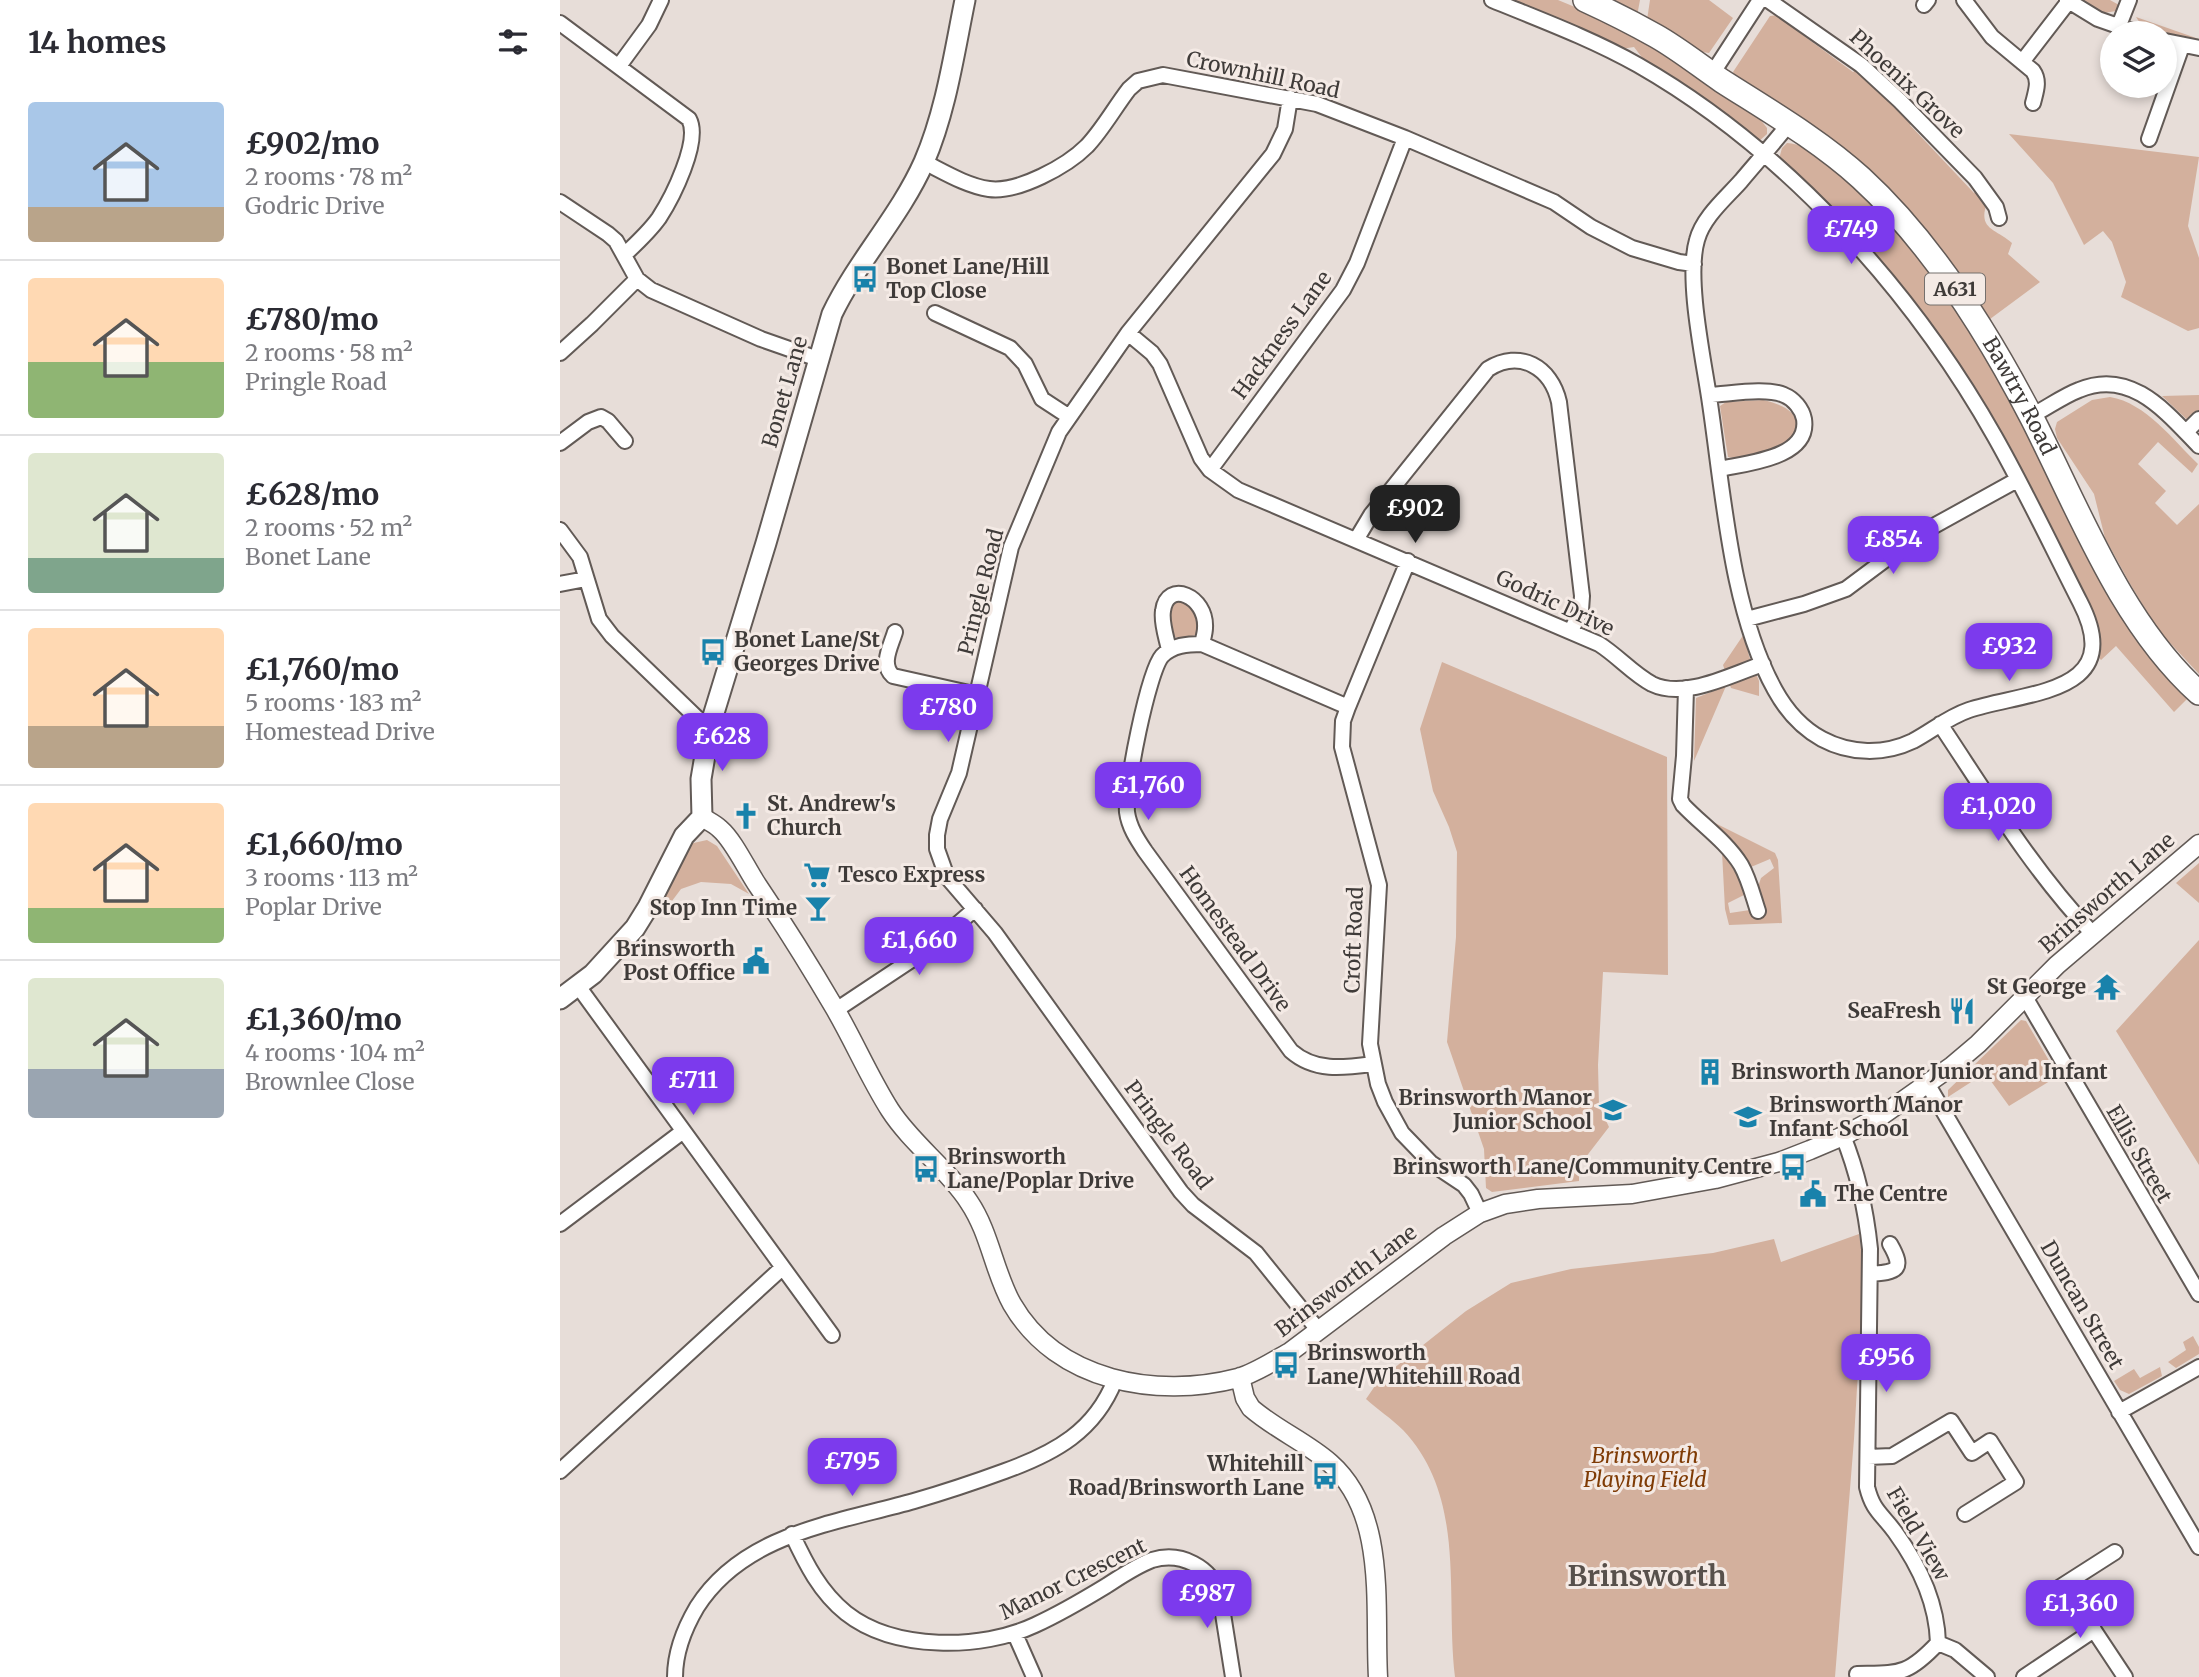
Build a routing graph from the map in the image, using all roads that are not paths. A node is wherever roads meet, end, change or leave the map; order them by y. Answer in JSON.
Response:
{"nodes":[{"id":1,"x":662,"y":0,"type":"edge"},
{"id":2,"x":965,"y":0,"type":"edge"},
{"id":3,"x":1492,"y":0,"type":"edge"},
{"id":4,"x":1585,"y":0,"type":"edge"},
{"id":5,"x":1760,"y":0,"type":"edge"},
{"id":6,"x":1768,"y":0,"type":"edge"},
{"id":7,"x":1964,"y":0,"type":"edge"},
{"id":8,"x":2129,"y":0,"type":"edge"},
{"id":9,"x":2068,"y":1,"type":"edge"},
{"id":10,"x":2105,"y":21,"type":"edge"},
{"id":11,"x":2121,"y":21,"type":"edge"},
{"id":12,"x":560,"y":23,"type":"edge"},
{"id":13,"x":2177,"y":45,"type":"edge"},
{"id":14,"x":2182,"y":46,"type":"junction"},
{"id":15,"x":2199,"y":48,"type":"edge"},
{"id":16,"x":2022,"y":62,"type":"junction"},
{"id":17,"x":619,"y":66,"type":"junction"},
{"id":18,"x":1712,"y":74,"type":"junction"},
{"id":19,"x":1290,"y":98,"type":"junction"},
{"id":20,"x":2033,"y":103,"type":"dead end"},
{"id":21,"x":1789,"y":124,"type":"junction"},
{"id":22,"x":1405,"y":138,"type":"junction"},
{"id":23,"x":2149,"y":139,"type":"dead end"},
{"id":24,"x":1763,"y":156,"type":"junction"},
{"id":25,"x":924,"y":162,"type":"junction"},
{"id":26,"x":560,"y":202,"type":"edge"},
{"id":27,"x":1999,"y":218,"type":"dead end"},
{"id":28,"x":624,"y":255,"type":"junction"},
{"id":29,"x":1694,"y":264,"type":"junction"},
{"id":30,"x":638,"y":279,"type":"junction"},
{"id":31,"x":935,"y":313,"type":"dead end"},
{"id":32,"x":1128,"y":333,"type":"junction"},
{"id":33,"x":560,"y":353,"type":"edge"},
{"id":34,"x":818,"y":359,"type":"junction"},
{"id":35,"x":1709,"y":395,"type":"junction"},
{"id":36,"x":1068,"y":416,"type":"junction"},
{"id":37,"x":2031,"y":416,"type":"junction"},
{"id":38,"x":2199,"y":419,"type":"edge"},
{"id":39,"x":2186,"y":432,"type":"junction"},
{"id":40,"x":625,"y":441,"type":"dead end"},
{"id":41,"x":560,"y":443,"type":"edge"},
{"id":42,"x":2199,"y":446,"type":"edge"},
{"id":43,"x":1720,"y":468,"type":"junction"},
{"id":44,"x":1210,"y":470,"type":"junction"},
{"id":45,"x":2017,"y":480,"type":"junction"},
{"id":46,"x":560,"y":530,"type":"edge"},
{"id":47,"x":1356,"y":540,"type":"junction"},
{"id":48,"x":1408,"y":561,"type":"junction"},
{"id":49,"x":586,"y":579,"type":"junction"},
{"id":50,"x":560,"y":584,"type":"edge"},
{"id":51,"x":1747,"y":619,"type":"junction"},
{"id":52,"x":1571,"y":631,"type":"junction"},
{"id":53,"x":895,"y":632,"type":"dead end"},
{"id":54,"x":1202,"y":644,"type":"junction"},
{"id":55,"x":1168,"y":650,"type":"junction"},
{"id":56,"x":1763,"y":664,"type":"junction"},
{"id":57,"x":1686,"y":688,"type":"junction"},
{"id":58,"x":2199,"y":692,"type":"edge"},
{"id":59,"x":978,"y":695,"type":"junction"},
{"id":60,"x":1348,"y":707,"type":"junction"},
{"id":61,"x":1940,"y":724,"type":"junction"},
{"id":62,"x":710,"y":726,"type":"junction"},
{"id":63,"x":702,"y":817,"type":"junction"},
{"id":64,"x":2199,"y":844,"type":"edge"},
{"id":65,"x":975,"y":909,"type":"junction"},
{"id":66,"x":1758,"y":911,"type":"dead end"},
{"id":67,"x":2093,"y":934,"type":"junction"},
{"id":68,"x":578,"y":986,"type":"junction"},
{"id":69,"x":2025,"y":998,"type":"junction"},
{"id":70,"x":560,"y":999,"type":"edge"},
{"id":71,"x":836,"y":1010,"type":"junction"},
{"id":72,"x":1373,"y":1064,"type":"junction"},
{"id":73,"x":1928,"y":1085,"type":"junction"},
{"id":74,"x":682,"y":1132,"type":"junction"},
{"id":75,"x":1843,"y":1136,"type":"junction"},
{"id":76,"x":1480,"y":1213,"type":"junction"},
{"id":77,"x":560,"y":1224,"type":"edge"},
{"id":78,"x":1890,"y":1244,"type":"dead end"},
{"id":79,"x":782,"y":1268,"type":"junction"},
{"id":80,"x":1870,"y":1274,"type":"junction"},
{"id":81,"x":2199,"y":1294,"type":"edge"},
{"id":82,"x":1319,"y":1331,"type":"junction"},
{"id":83,"x":832,"y":1335,"type":"dead end"},
{"id":84,"x":2199,"y":1367,"type":"edge"},
{"id":85,"x":1240,"y":1377,"type":"junction"},
{"id":86,"x":1115,"y":1380,"type":"junction"},
{"id":87,"x":2119,"y":1412,"type":"junction"},
{"id":88,"x":1868,"y":1457,"type":"junction"},
{"id":89,"x":560,"y":1471,"type":"edge"},
{"id":90,"x":1965,"y":1514,"type":"dead end"},
{"id":91,"x":792,"y":1534,"type":"junction"},
{"id":92,"x":2199,"y":1547,"type":"edge"},
{"id":93,"x":2115,"y":1552,"type":"dead end"},
{"id":94,"x":2094,"y":1630,"type":"junction"},
{"id":95,"x":1015,"y":1634,"type":"junction"},
{"id":96,"x":1938,"y":1643,"type":"junction"},
{"id":97,"x":1857,"y":1674,"type":"dead end"},
{"id":98,"x":675,"y":1677,"type":"edge"},
{"id":99,"x":1034,"y":1677,"type":"edge"},
{"id":100,"x":1233,"y":1677,"type":"edge"},
{"id":101,"x":1378,"y":1677,"type":"edge"},
{"id":102,"x":1987,"y":1677,"type":"edge"},
{"id":103,"x":2024,"y":1677,"type":"edge"},
{"id":104,"x":2125,"y":1677,"type":"edge"}],
"edges":[{"from":1,"to":17,"type":"street"},
{"from":2,"to":25,"type":"main road","name":"Bonet Lane"},
{"from":3,"to":24,"type":"street","name":"Bawtry Road"},
{"from":4,"to":18,"type":"main road","name":"Bawtry Road","number":"A631"},
{"from":5,"to":18,"type":"street"},
{"from":6,"to":27,"type":"street","name":"Phoenix Grove"},
{"from":7,"to":16,"type":"street"},
{"from":8,"to":11,"type":"street"},
{"from":9,"to":10,"type":"street"},
{"from":9,"to":16,"type":"street"},
{"from":12,"to":17,"type":"street"},
{"from":13,"to":14,"type":"street"},
{"from":14,"to":15,"type":"street"},
{"from":14,"to":23,"type":"street"},
{"from":16,"to":20,"type":"street"},
{"from":17,"to":28,"type":"street"},
{"from":18,"to":21,"type":"main road","name":"Bawtry Road","number":"A631"},
{"from":19,"to":22,"type":"street","name":"Crownhill Road"},
{"from":19,"to":25,"type":"street","name":"Crownhill Road"},
{"from":19,"to":32,"type":"street","name":"Pringle Road"},
{"from":21,"to":24,"type":"street"},
{"from":21,"to":37,"type":"main road","name":"Bawtry Road","number":"A631"},
{"from":22,"to":29,"type":"street","name":"Crownhill Road"},
{"from":22,"to":44,"type":"street","name":"Hackness Lane"},
{"from":24,"to":29,"type":"street"},
{"from":24,"to":45,"type":"street","name":"Bawtry Road"},
{"from":25,"to":34,"type":"main road","name":"Bonet Lane"},
{"from":26,"to":28,"type":"street"},
{"from":28,"to":30,"type":"street"},
{"from":29,"to":35,"type":"street"},
{"from":30,"to":33,"type":"street"},
{"from":30,"to":34,"type":"street"},
{"from":31,"to":36,"type":"street"},
{"from":32,"to":36,"type":"street","name":"Pringle Road"},
{"from":32,"to":44,"type":"street","name":"Godric Drive"},
{"from":34,"to":62,"type":"main road","name":"Bonet Lane"},
{"from":35,"to":43,"type":"street"},
{"from":35,"to":43,"type":"street"},
{"from":36,"to":59,"type":"street","name":"Pringle Road"},
{"from":37,"to":39,"type":"street"},
{"from":37,"to":58,"type":"main road","name":"Bawtry Road","number":"A631"},
{"from":38,"to":39,"type":"street"},
{"from":39,"to":42,"type":"street"},
{"from":40,"to":41,"type":"street"},
{"from":43,"to":51,"type":"street"},
{"from":44,"to":47,"type":"street","name":"Godric Drive"},
{"from":45,"to":51,"type":"street"},
{"from":45,"to":61,"type":"street","name":"Bawtry Road"},
{"from":46,"to":49,"type":"street"},
{"from":47,"to":48,"type":"street","name":"Godric Drive"},
{"from":47,"to":52,"type":"street"},
{"from":48,"to":52,"type":"street","name":"Godric Drive"},
{"from":48,"to":60,"type":"street","name":"Croft Road"},
{"from":49,"to":50,"type":"street"},
{"from":49,"to":62,"type":"street"},
{"from":51,"to":56,"type":"street"},
{"from":52,"to":57,"type":"street","name":"Godric Drive"},
{"from":53,"to":59,"type":"street"},
{"from":54,"to":55,"type":"street"},
{"from":54,"to":55,"type":"street"},
{"from":54,"to":60,"type":"street"},
{"from":55,"to":72,"type":"street","name":"Homestead Drive"},
{"from":56,"to":57,"type":"street","name":"Godric Drive"},
{"from":56,"to":61,"type":"street"},
{"from":57,"to":66,"type":"street"},
{"from":59,"to":65,"type":"street","name":"Pringle Road"},
{"from":60,"to":72,"type":"street","name":"Croft Road"},
{"from":61,"to":67,"type":"street"},
{"from":62,"to":63,"type":"main road","name":"Bonet Lane"},
{"from":63,"to":68,"type":"main road"},
{"from":63,"to":71,"type":"street","name":"Brinsworth Lane"},
{"from":64,"to":67,"type":"street","name":"Brinsworth Lane"},
{"from":65,"to":71,"type":"street"},
{"from":65,"to":82,"type":"street","name":"Pringle Road"},
{"from":67,"to":69,"type":"street","name":"Brinsworth Lane"},
{"from":68,"to":70,"type":"main road"},
{"from":68,"to":74,"type":"street"},
{"from":69,"to":73,"type":"street","name":"Brinsworth Lane"},
{"from":69,"to":81,"type":"street","name":"Ellis Street"},
{"from":71,"to":86,"type":"street","name":"Brinsworth Lane"},
{"from":72,"to":76,"type":"street","name":"Croft Road"},
{"from":73,"to":75,"type":"street","name":"Brinsworth Lane"},
{"from":73,"to":87,"type":"street","name":"Duncan Street"},
{"from":74,"to":77,"type":"street"},
{"from":74,"to":79,"type":"street"},
{"from":75,"to":76,"type":"street","name":"Brinsworth Lane"},
{"from":75,"to":80,"type":"street","name":"Field View"},
{"from":76,"to":82,"type":"street","name":"Brinsworth Lane"},
{"from":78,"to":80,"type":"street"},
{"from":79,"to":83,"type":"street"},
{"from":79,"to":89,"type":"street"},
{"from":80,"to":88,"type":"street","name":"Field View"},
{"from":82,"to":85,"type":"street","name":"Brinsworth Lane"},
{"from":84,"to":87,"type":"street"},
{"from":85,"to":86,"type":"street","name":"Brinsworth Lane"},
{"from":85,"to":101,"type":"street"},
{"from":86,"to":91,"type":"street"},
{"from":87,"to":92,"type":"street","name":"Duncan Street"},
{"from":88,"to":90,"type":"street"},
{"from":88,"to":96,"type":"street","name":"Field View"},
{"from":91,"to":95,"type":"street","name":"Manor Crescent"},
{"from":91,"to":98,"type":"street"},
{"from":93,"to":94,"type":"street"},
{"from":94,"to":103,"type":"street"},
{"from":94,"to":104,"type":"street"},
{"from":95,"to":99,"type":"street"},
{"from":95,"to":100,"type":"street","name":"Manor Crescent"},
{"from":96,"to":97,"type":"street"},
{"from":96,"to":102,"type":"street"}]}
